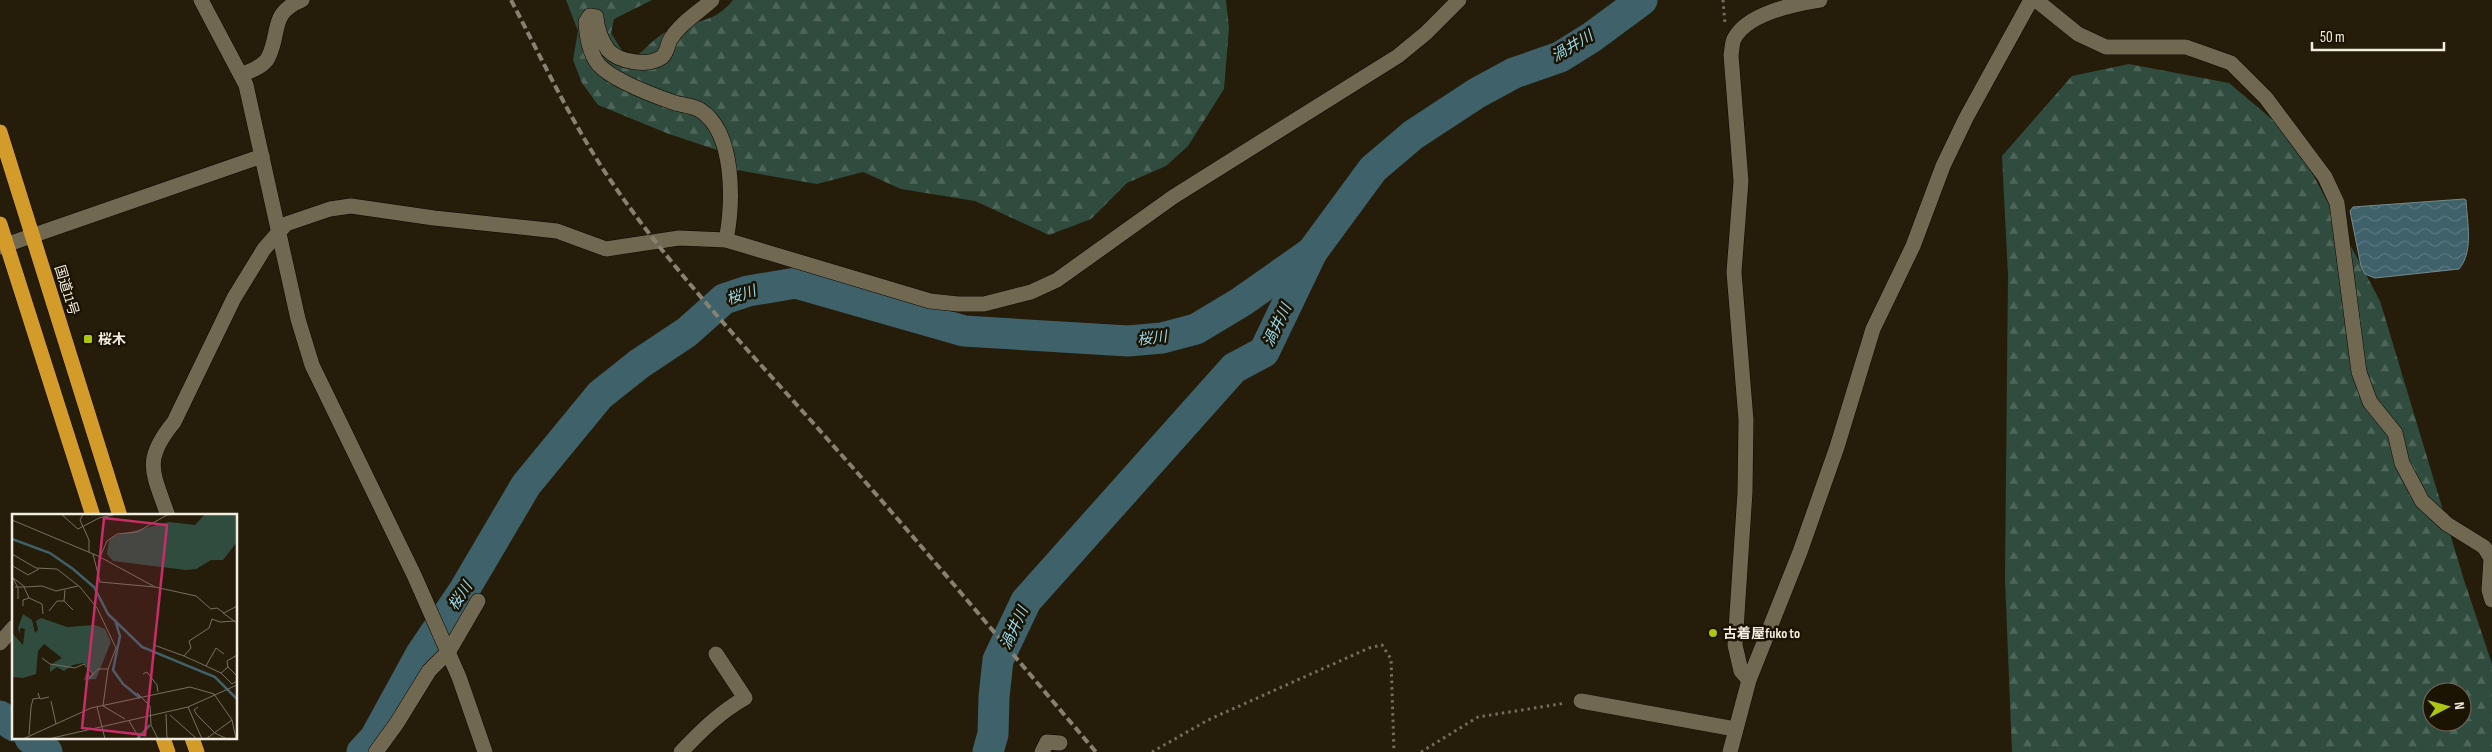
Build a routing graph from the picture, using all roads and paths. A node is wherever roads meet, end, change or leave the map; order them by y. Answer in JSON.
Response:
{"nodes":[{"id":1,"x":201,"y":0,"type":"edge"},
{"id":2,"x":302,"y":0,"type":"edge"},
{"id":3,"x":712,"y":0,"type":"edge"},
{"id":4,"x":1459,"y":0,"type":"edge"},
{"id":5,"x":1820,"y":0,"type":"edge"},
{"id":6,"x":2031,"y":0,"type":"edge"},
{"id":7,"x":2036,"y":0,"type":"edge"},
{"id":8,"x":241,"y":75,"type":"junction"},
{"id":9,"x":0,"y":132,"type":"edge"},
{"id":10,"x":262,"y":156,"type":"junction"},
{"id":11,"x":0,"y":224,"type":"edge"},
{"id":12,"x":278,"y":232,"type":"junction"},
{"id":13,"x":33,"y":236,"type":"junction"},
{"id":14,"x":726,"y":240,"type":"junction"},
{"id":15,"x":3,"y":246,"type":"edge"},
{"id":16,"x":92,"y":514,"type":"edge"},
{"id":17,"x":119,"y":514,"type":"edge"},
{"id":18,"x":167,"y":514,"type":"edge"},
{"id":19,"x":2492,"y":600,"type":"edge"},
{"id":20,"x":478,"y":601,"type":"dead end"},
{"id":21,"x":9,"y":626,"type":"edge"},
{"id":22,"x":0,"y":643,"type":"edge"},
{"id":23,"x":447,"y":647,"type":"junction"},
{"id":24,"x":716,"y":654,"type":"dead end"},
{"id":25,"x":1749,"y":680,"type":"junction"},
{"id":26,"x":1581,"y":701,"type":"joint"},
{"id":27,"x":1735,"y":729,"type":"junction"},
{"id":28,"x":164,"y":740,"type":"edge"},
{"id":29,"x":193,"y":740,"type":"edge"},
{"id":30,"x":1060,"y":743,"type":"dead end"},
{"id":31,"x":168,"y":752,"type":"edge"},
{"id":32,"x":197,"y":752,"type":"edge"},
{"id":33,"x":376,"y":752,"type":"edge"},
{"id":34,"x":485,"y":752,"type":"edge"},
{"id":35,"x":681,"y":752,"type":"edge"},
{"id":36,"x":1042,"y":752,"type":"edge"},
{"id":37,"x":1152,"y":752,"type":"edge"},
{"id":38,"x":1394,"y":752,"type":"edge"},
{"id":39,"x":1421,"y":752,"type":"edge"},
{"id":40,"x":1730,"y":752,"type":"edge"}],
"edges":[{"from":1,"to":8,"type":"street"},
{"from":2,"to":8,"type":"street"},
{"from":3,"to":14,"type":"street"},
{"from":4,"to":14,"type":"street"},
{"from":5,"to":25,"type":"street"},
{"from":6,"to":25,"type":"street"},
{"from":7,"to":19,"type":"street"},
{"from":8,"to":10,"type":"street"},
{"from":9,"to":13,"type":"highway","name":"国道11号"},
{"from":10,"to":12,"type":"street"},
{"from":10,"to":13,"type":"street"},
{"from":11,"to":15,"type":"highway"},
{"from":12,"to":14,"type":"street"},
{"from":12,"to":18,"type":"street"},
{"from":12,"to":23,"type":"street"},
{"from":13,"to":15,"type":"street"},
{"from":13,"to":17,"type":"highway","name":"国道11号"},
{"from":15,"to":16,"type":"highway"},
{"from":20,"to":23,"type":"street"},
{"from":21,"to":22,"type":"street"},
{"from":23,"to":33,"type":"street"},
{"from":23,"to":34,"type":"street"},
{"from":24,"to":35,"type":"street"},
{"from":25,"to":27,"type":"street"},
{"from":26,"to":27,"type":"street"},
{"from":26,"to":39,"type":"path"},
{"from":27,"to":40,"type":"street"},
{"from":28,"to":31,"type":"highway"},
{"from":29,"to":32,"type":"highway"},
{"from":30,"to":36,"type":"street"},
{"from":37,"to":38,"type":"path"}]}
